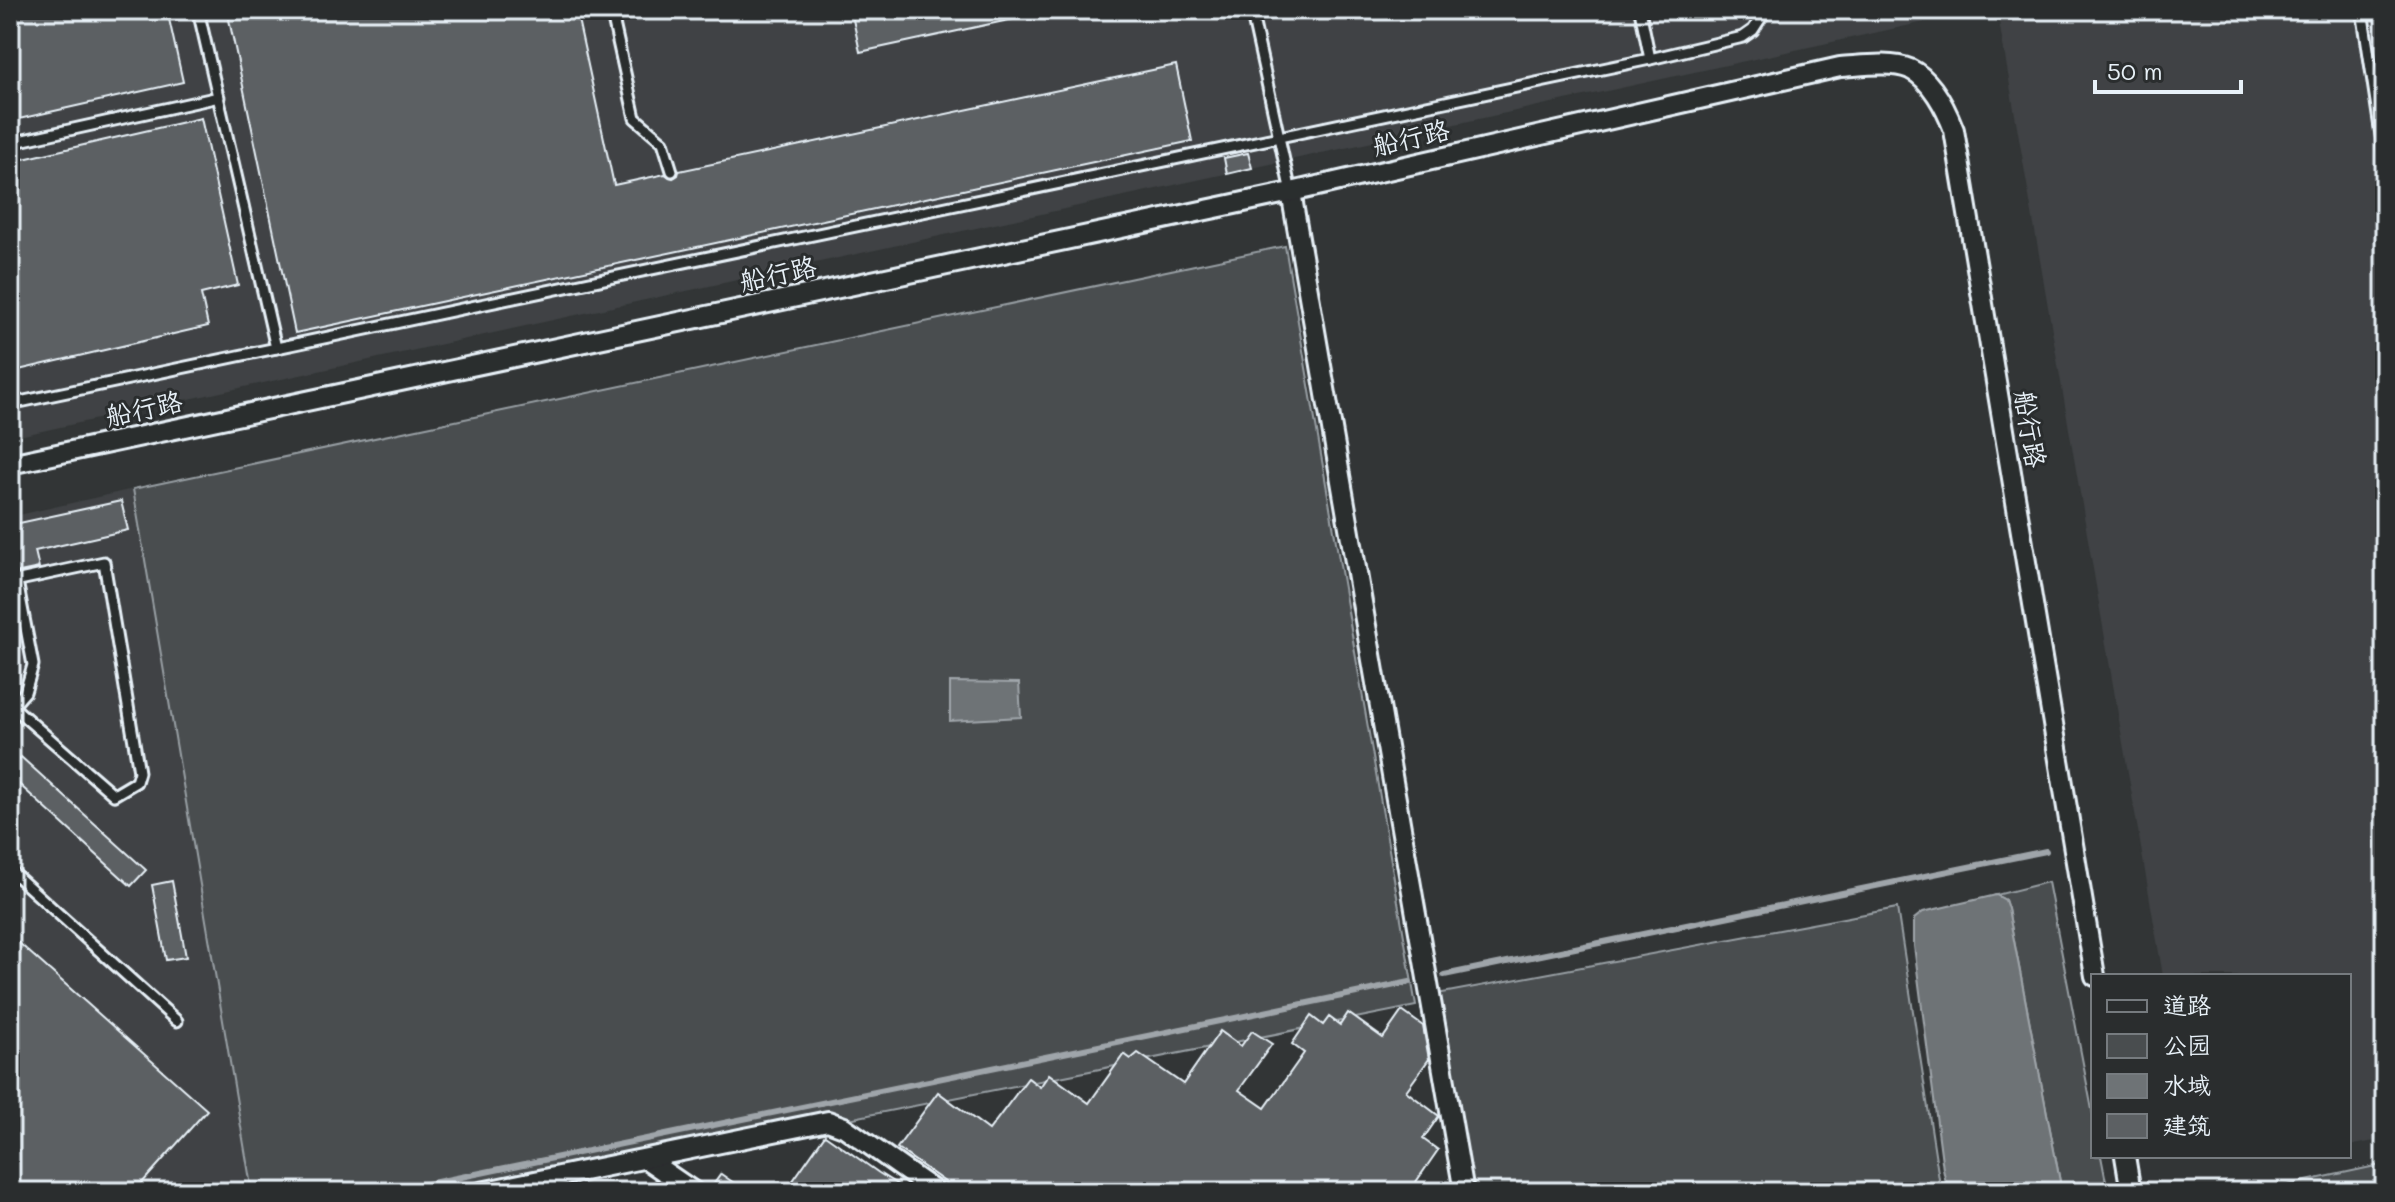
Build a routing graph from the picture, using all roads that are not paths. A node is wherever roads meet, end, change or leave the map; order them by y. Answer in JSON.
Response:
{"nodes":[{"id":1,"x":198,"y":10,"type":"edge"},
{"id":2,"x":611,"y":10,"type":"edge"},
{"id":3,"x":1251,"y":10,"type":"edge"},
{"id":4,"x":1640,"y":10,"type":"edge"},
{"id":5,"x":1766,"y":10,"type":"edge"},
{"id":6,"x":2362,"y":10,"type":"edge"},
{"id":7,"x":1650,"y":59,"type":"junction"},
{"id":8,"x":219,"y":97,"type":"junction"},
{"id":9,"x":1279,"y":137,"type":"junction"},
{"id":10,"x":10,"y":143,"type":"edge"},
{"id":11,"x":2385,"y":161,"type":"edge"},
{"id":12,"x":672,"y":171,"type":"dead end"},
{"id":13,"x":1291,"y":192,"type":"junction"},
{"id":14,"x":276,"y":348,"type":"junction"},
{"id":15,"x":10,"y":404,"type":"edge"},
{"id":16,"x":10,"y":464,"type":"edge"},
{"id":17,"x":13,"y":582,"type":"edge"},
{"id":18,"x":11,"y":708,"type":"edge"},
{"id":19,"x":10,"y":870,"type":"edge"},
{"id":20,"x":2095,"y":974,"type":"edge"},
{"id":21,"x":177,"y":1021,"type":"dead end"},
{"id":22,"x":2125,"y":1158,"type":"edge"},
{"id":23,"x":646,"y":1159,"type":"junction"},
{"id":24,"x":481,"y":1192,"type":"edge"},
{"id":25,"x":694,"y":1192,"type":"edge"},
{"id":26,"x":936,"y":1192,"type":"edge"},
{"id":27,"x":1464,"y":1192,"type":"edge"},
{"id":28,"x":2131,"y":1192,"type":"edge"}],
"edges":[{"from":1,"to":8,"type":"lane"},
{"from":2,"to":12,"type":"lane"},
{"from":3,"to":9,"type":"lane"},
{"from":4,"to":7,"type":"lane"},
{"from":5,"to":7,"type":"lane"},
{"from":6,"to":11,"type":"lane"},
{"from":7,"to":9,"type":"lane"},
{"from":8,"to":10,"type":"lane"},
{"from":8,"to":14,"type":"lane"},
{"from":9,"to":13,"type":"lane"},
{"from":9,"to":14,"type":"lane"},
{"from":13,"to":16,"type":"street","name":"船行路"},
{"from":13,"to":20,"type":"street","name":"船行路"},
{"from":13,"to":27,"type":"street"},
{"from":14,"to":15,"type":"lane"},
{"from":17,"to":18,"type":"lane"},
{"from":17,"to":18,"type":"lane"},
{"from":19,"to":21,"type":"lane"},
{"from":22,"to":28,"type":"street"},
{"from":23,"to":24,"type":"street"},
{"from":23,"to":25,"type":"street"},
{"from":23,"to":26,"type":"street"}]}
